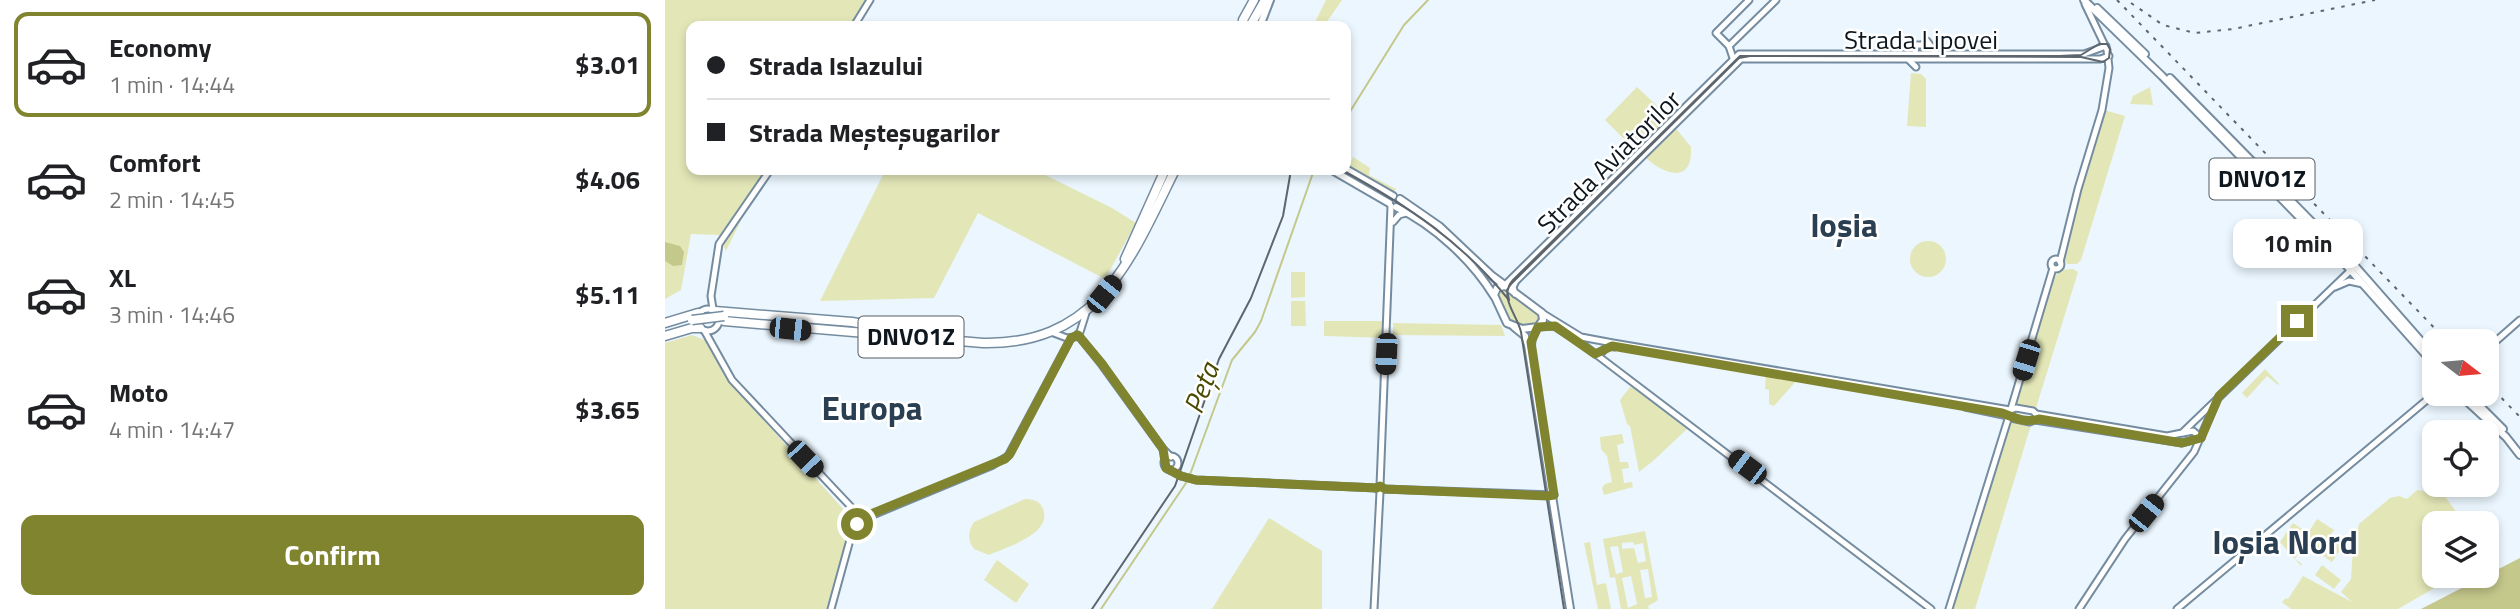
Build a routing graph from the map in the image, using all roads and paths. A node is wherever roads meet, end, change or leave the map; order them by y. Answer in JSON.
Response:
{"nodes":[{"id":1,"x":870,"y":0,"type":"edge"},
{"id":2,"x":1254,"y":0,"type":"edge"},
{"id":3,"x":1266,"y":0,"type":"edge"},
{"id":4,"x":1749,"y":0,"type":"edge"},
{"id":5,"x":1776,"y":0,"type":"edge"},
{"id":6,"x":2083,"y":0,"type":"edge"},
{"id":7,"x":2090,"y":0,"type":"edge"},
{"id":8,"x":857,"y":21,"type":"edge"},
{"id":9,"x":1247,"y":21,"type":"edge"},
{"id":10,"x":1248,"y":21,"type":"edge"},
{"id":11,"x":1260,"y":21,"type":"edge"},
{"id":12,"x":1728,"y":46,"type":"junction"},
{"id":13,"x":2106,"y":46,"type":"junction"},
{"id":14,"x":1915,"y":54,"type":"junction"},
{"id":15,"x":1939,"y":55,"type":"junction"},
{"id":16,"x":2109,"y":57,"type":"junction"},
{"id":17,"x":1909,"y":60,"type":"junction"},
{"id":18,"x":1734,"y":61,"type":"junction"},
{"id":19,"x":1916,"y":67,"type":"dead end"},
{"id":20,"x":1351,"y":173,"type":"edge"},
{"id":21,"x":767,"y":175,"type":"edge"},
{"id":22,"x":1163,"y":175,"type":"edge"},
{"id":23,"x":1171,"y":175,"type":"edge"},
{"id":24,"x":1172,"y":175,"type":"edge"},
{"id":25,"x":1178,"y":175,"type":"edge"},
{"id":26,"x":1341,"y":175,"type":"edge"},
{"id":27,"x":1394,"y":203,"type":"junction"},
{"id":28,"x":1406,"y":213,"type":"junction"},
{"id":29,"x":1392,"y":222,"type":"junction"},
{"id":30,"x":1391,"y":234,"type":"junction"},
{"id":31,"x":1124,"y":261,"type":"junction"},
{"id":32,"x":2353,"y":268,"type":"junction"},
{"id":33,"x":1122,"y":271,"type":"junction"},
{"id":34,"x":2365,"y":284,"type":"junction"},
{"id":35,"x":1504,"y":286,"type":"junction"},
{"id":36,"x":2332,"y":288,"type":"junction"},
{"id":37,"x":1515,"y":294,"type":"junction"},
{"id":38,"x":1494,"y":296,"type":"junction"},
{"id":39,"x":712,"y":310,"type":"junction"},
{"id":40,"x":1088,"y":311,"type":"junction"},
{"id":41,"x":698,"y":313,"type":"junction"},
{"id":42,"x":1542,"y":313,"type":"junction"},
{"id":43,"x":2520,"y":320,"type":"edge"},
{"id":44,"x":720,"y":322,"type":"junction"},
{"id":45,"x":697,"y":326,"type":"junction"},
{"id":46,"x":1514,"y":327,"type":"junction"},
{"id":47,"x":1538,"y":327,"type":"junction"},
{"id":48,"x":665,"y":329,"type":"edge"},
{"id":49,"x":1051,"y":332,"type":"junction"},
{"id":50,"x":915,"y":335,"type":"junction"},
{"id":51,"x":1078,"y":335,"type":"junction"},
{"id":52,"x":1071,"y":338,"type":"junction"},
{"id":53,"x":2499,"y":338,"type":"edge"},
{"id":54,"x":1594,"y":339,"type":"junction"},
{"id":55,"x":1601,"y":340,"type":"junction"},
{"id":56,"x":2422,"y":343,"type":"edge"},
{"id":57,"x":1590,"y":349,"type":"junction"},
{"id":58,"x":2422,"y":350,"type":"edge"},
{"id":59,"x":1600,"y":353,"type":"junction"},
{"id":60,"x":742,"y":390,"type":"junction"},
{"id":61,"x":2219,"y":396,"type":"junction"},
{"id":62,"x":2422,"y":406,"type":"edge"},
{"id":63,"x":2479,"y":406,"type":"edge"},
{"id":64,"x":2480,"y":406,"type":"edge"},
{"id":65,"x":2011,"y":413,"type":"junction"},
{"id":66,"x":2036,"y":417,"type":"junction"},
{"id":67,"x":2182,"y":433,"type":"junction"},
{"id":68,"x":2201,"y":438,"type":"junction"},
{"id":69,"x":2182,"y":443,"type":"junction"},
{"id":70,"x":1163,"y":449,"type":"junction"},
{"id":71,"x":2520,"y":449,"type":"edge"},
{"id":72,"x":2194,"y":452,"type":"junction"},
{"id":73,"x":2520,"y":455,"type":"edge"},
{"id":74,"x":1171,"y":457,"type":"junction"},
{"id":75,"x":1165,"y":461,"type":"junction"},
{"id":76,"x":1177,"y":466,"type":"junction"},
{"id":77,"x":1170,"y":470,"type":"junction"},
{"id":78,"x":1183,"y":476,"type":"junction"},
{"id":79,"x":1380,"y":489,"type":"junction"},
{"id":80,"x":1553,"y":496,"type":"junction"},
{"id":81,"x":860,"y":516,"type":"junction"},
{"id":82,"x":832,"y":608,"type":"edge"},
{"id":83,"x":1374,"y":609,"type":"edge"},
{"id":84,"x":1571,"y":609,"type":"edge"},
{"id":85,"x":1930,"y":609,"type":"edge"},
{"id":86,"x":1946,"y":609,"type":"edge"},
{"id":87,"x":2079,"y":609,"type":"edge"},
{"id":88,"x":2176,"y":609,"type":"edge"}],
"edges":[{"from":1,"to":8,"type":"street"},
{"from":2,"to":9,"type":"highway"},
{"from":3,"to":10,"type":"highway"},
{"from":3,"to":11,"type":"highway"},
{"from":4,"to":12,"type":"street"},
{"from":5,"to":12,"type":"street"},
{"from":6,"to":13,"type":"street"},
{"from":6,"to":32,"type":"main road","number":"DNVO1Z"},
{"from":7,"to":32,"type":"main road","number":"DNVO1Z"},
{"from":12,"to":18,"type":"street"},
{"from":13,"to":15,"type":"street","name":"Strada Lipovei"},
{"from":13,"to":16,"type":"street"},
{"from":14,"to":15,"type":"street","name":"Strada Lipovei"},
{"from":14,"to":15,"type":"street"},
{"from":14,"to":18,"type":"street","name":"Strada Lipovei"},
{"from":16,"to":17,"type":"street","name":"Strada Lipovei"},
{"from":16,"to":65,"type":"street"},
{"from":17,"to":18,"type":"street","name":"Strada Lipovei"},
{"from":17,"to":19,"type":"street"},
{"from":18,"to":35,"type":"street","name":"Strada Aviatorilor"},
{"from":18,"to":37,"type":"street","name":"Strada Aviatorilor"},
{"from":20,"to":27,"type":"main road"},
{"from":21,"to":39,"type":"street"},
{"from":22,"to":31,"type":"highway"},
{"from":23,"to":31,"type":"highway","number":"DNVO1Z"},
{"from":24,"to":33,"type":"highway","number":"DNVO1Z"},
{"from":25,"to":33,"type":"highway"},
{"from":26,"to":27,"type":"main road"},
{"from":27,"to":28,"type":"main road"},
{"from":27,"to":29,"type":"street"},
{"from":27,"to":30,"type":"street"},
{"from":27,"to":35,"type":"main road"},
{"from":28,"to":29,"type":"street"},
{"from":28,"to":38,"type":"main road"},
{"from":29,"to":30,"type":"street"},
{"from":30,"to":79,"type":"street"},
{"from":31,"to":50,"type":"highway","number":"DNVO1Z"},
{"from":32,"to":34,"type":"main road","number":"DNVO1Z"},
{"from":32,"to":36,"type":"street"},
{"from":32,"to":56,"type":"main road","number":"DNVO1Z"},
{"from":33,"to":40,"type":"highway","number":"DNVO1Z"},
{"from":34,"to":36,"type":"street"},
{"from":34,"to":58,"type":"main road","number":"DNVO1Z"},
{"from":35,"to":37,"type":"main road"},
{"from":35,"to":38,"type":"main road"},
{"from":36,"to":61,"type":"street"},
{"from":37,"to":42,"type":"main road"},
{"from":38,"to":46,"type":"main road"},
{"from":39,"to":41,"type":"street"},
{"from":39,"to":44,"type":"street"},
{"from":39,"to":50,"type":"highway"},
{"from":40,"to":49,"type":"highway","number":"DNVO1Z"},
{"from":40,"to":51,"type":"street"},
{"from":41,"to":45,"type":"street"},
{"from":41,"to":48,"type":"highway"},
{"from":42,"to":47,"type":"main road"},
{"from":42,"to":54,"type":"street"},
{"from":43,"to":53,"type":"street"},
{"from":44,"to":45,"type":"highway","number":"DNVO1Z","bridge":true},
{"from":44,"to":45,"type":"street"},
{"from":44,"to":50,"type":"highway","number":"DNVO1Z"},
{"from":44,"to":60,"type":"street"},
{"from":45,"to":48,"type":"highway","number":"DNVO1Z"},
{"from":45,"to":60,"type":"street"},
{"from":46,"to":47,"type":"main road"},
{"from":46,"to":80,"type":"main road"},
{"from":47,"to":57,"type":"street"},
{"from":47,"to":80,"type":"main road"},
{"from":49,"to":50,"type":"highway","number":"DNVO1Z"},
{"from":49,"to":52,"type":"street"},
{"from":51,"to":52,"type":"street"},
{"from":51,"to":70,"type":"street"},
{"from":52,"to":81,"type":"street"},
{"from":54,"to":55,"type":"street"},
{"from":54,"to":57,"type":"street"},
{"from":55,"to":59,"type":"street"},
{"from":55,"to":65,"type":"street"},
{"from":57,"to":59,"type":"street"},
{"from":59,"to":65,"type":"street"},
{"from":59,"to":85,"type":"street"},
{"from":60,"to":81,"type":"street"},
{"from":61,"to":67,"type":"street"},
{"from":61,"to":68,"type":"street"},
{"from":62,"to":88,"type":"street"},
{"from":63,"to":73,"type":"main road"},
{"from":64,"to":71,"type":"main road"},
{"from":65,"to":66,"type":"street"},
{"from":65,"to":66,"type":"street"},
{"from":65,"to":86,"type":"street"},
{"from":66,"to":67,"type":"street"},
{"from":66,"to":69,"type":"street"},
{"from":67,"to":68,"type":"street"},
{"from":68,"to":69,"type":"street"},
{"from":68,"to":72,"type":"street"},
{"from":69,"to":72,"type":"street"},
{"from":70,"to":74,"type":"street"},
{"from":70,"to":75,"type":"street"},
{"from":72,"to":87,"type":"street"},
{"from":74,"to":75,"type":"street"},
{"from":74,"to":76,"type":"street"},
{"from":75,"to":77,"type":"street"},
{"from":76,"to":77,"type":"street"},
{"from":76,"to":78,"type":"street"},
{"from":77,"to":78,"type":"street"},
{"from":78,"to":79,"type":"street"},
{"from":79,"to":80,"type":"street"},
{"from":79,"to":83,"type":"street"},
{"from":80,"to":84,"type":"main road"},
{"from":81,"to":82,"type":"street"}]}
